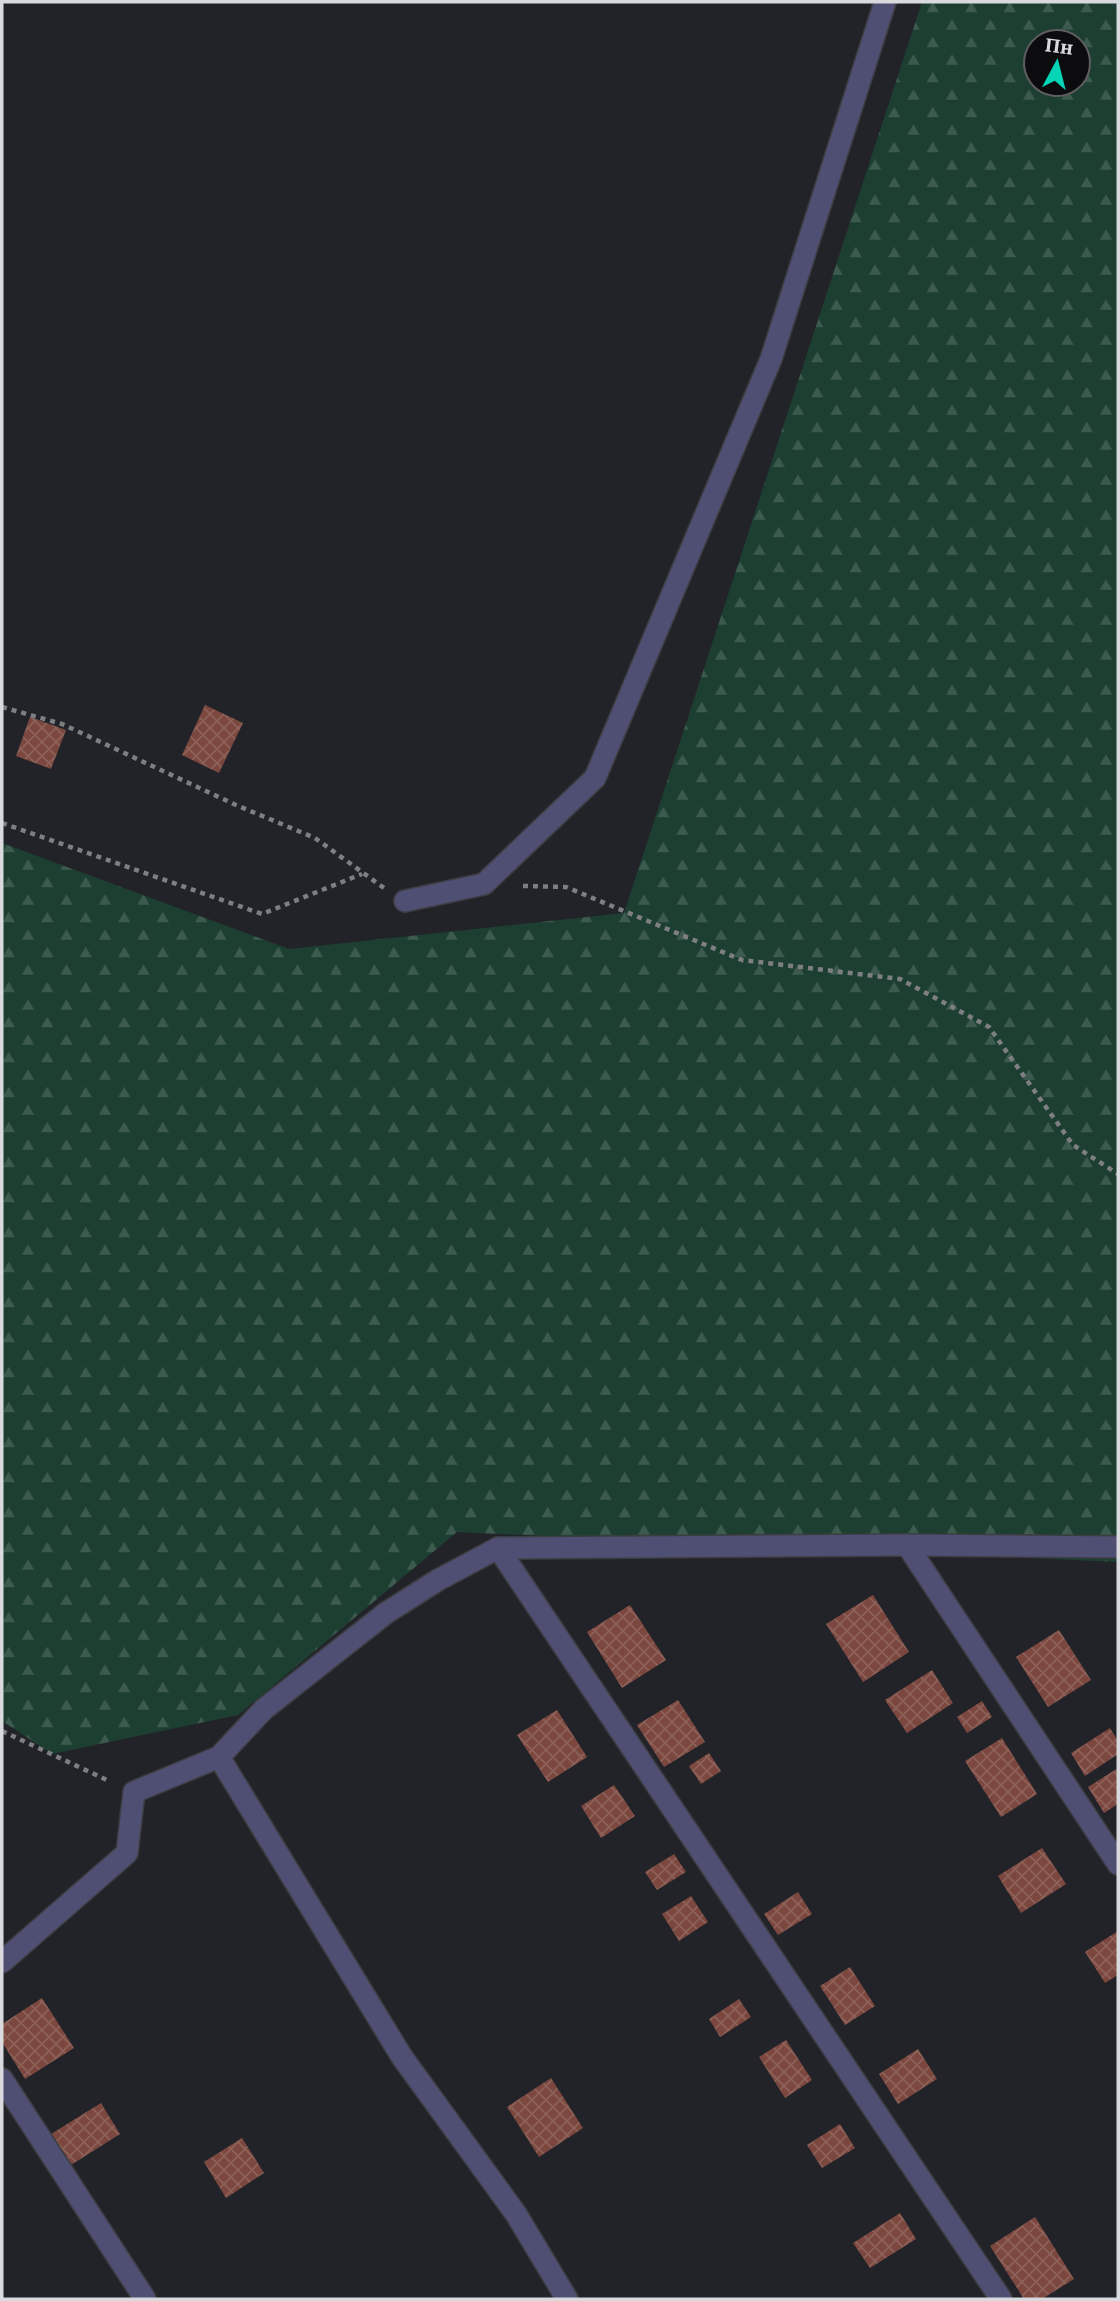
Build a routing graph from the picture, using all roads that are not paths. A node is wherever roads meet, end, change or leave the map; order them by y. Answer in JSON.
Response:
{"nodes":[{"id":1,"x":885,"y":2,"type":"edge"},
{"id":2,"x":405,"y":901,"type":"road end"},
{"id":3,"x":907,"y":1545,"type":"junction"},
{"id":4,"x":1118,"y":1547,"type":"edge"},
{"id":5,"x":498,"y":1548,"type":"junction"},
{"id":6,"x":219,"y":1756,"type":"junction"},
{"id":7,"x":1118,"y":1864,"type":"edge"},
{"id":8,"x":2,"y":1962,"type":"edge"},
{"id":9,"x":2,"y":2079,"type":"edge"},
{"id":10,"x":145,"y":2299,"type":"edge"},
{"id":11,"x":567,"y":2299,"type":"edge"},
{"id":12,"x":1001,"y":2299,"type":"edge"}],
"edges":[{"from":1,"to":2,"type":"street"},
{"from":3,"to":4,"type":"street"},
{"from":3,"to":5,"type":"street"},
{"from":3,"to":7,"type":"street"},
{"from":5,"to":6,"type":"street"},
{"from":5,"to":12,"type":"street"},
{"from":6,"to":8,"type":"street"},
{"from":6,"to":11,"type":"street"},
{"from":9,"to":10,"type":"street"}]}
